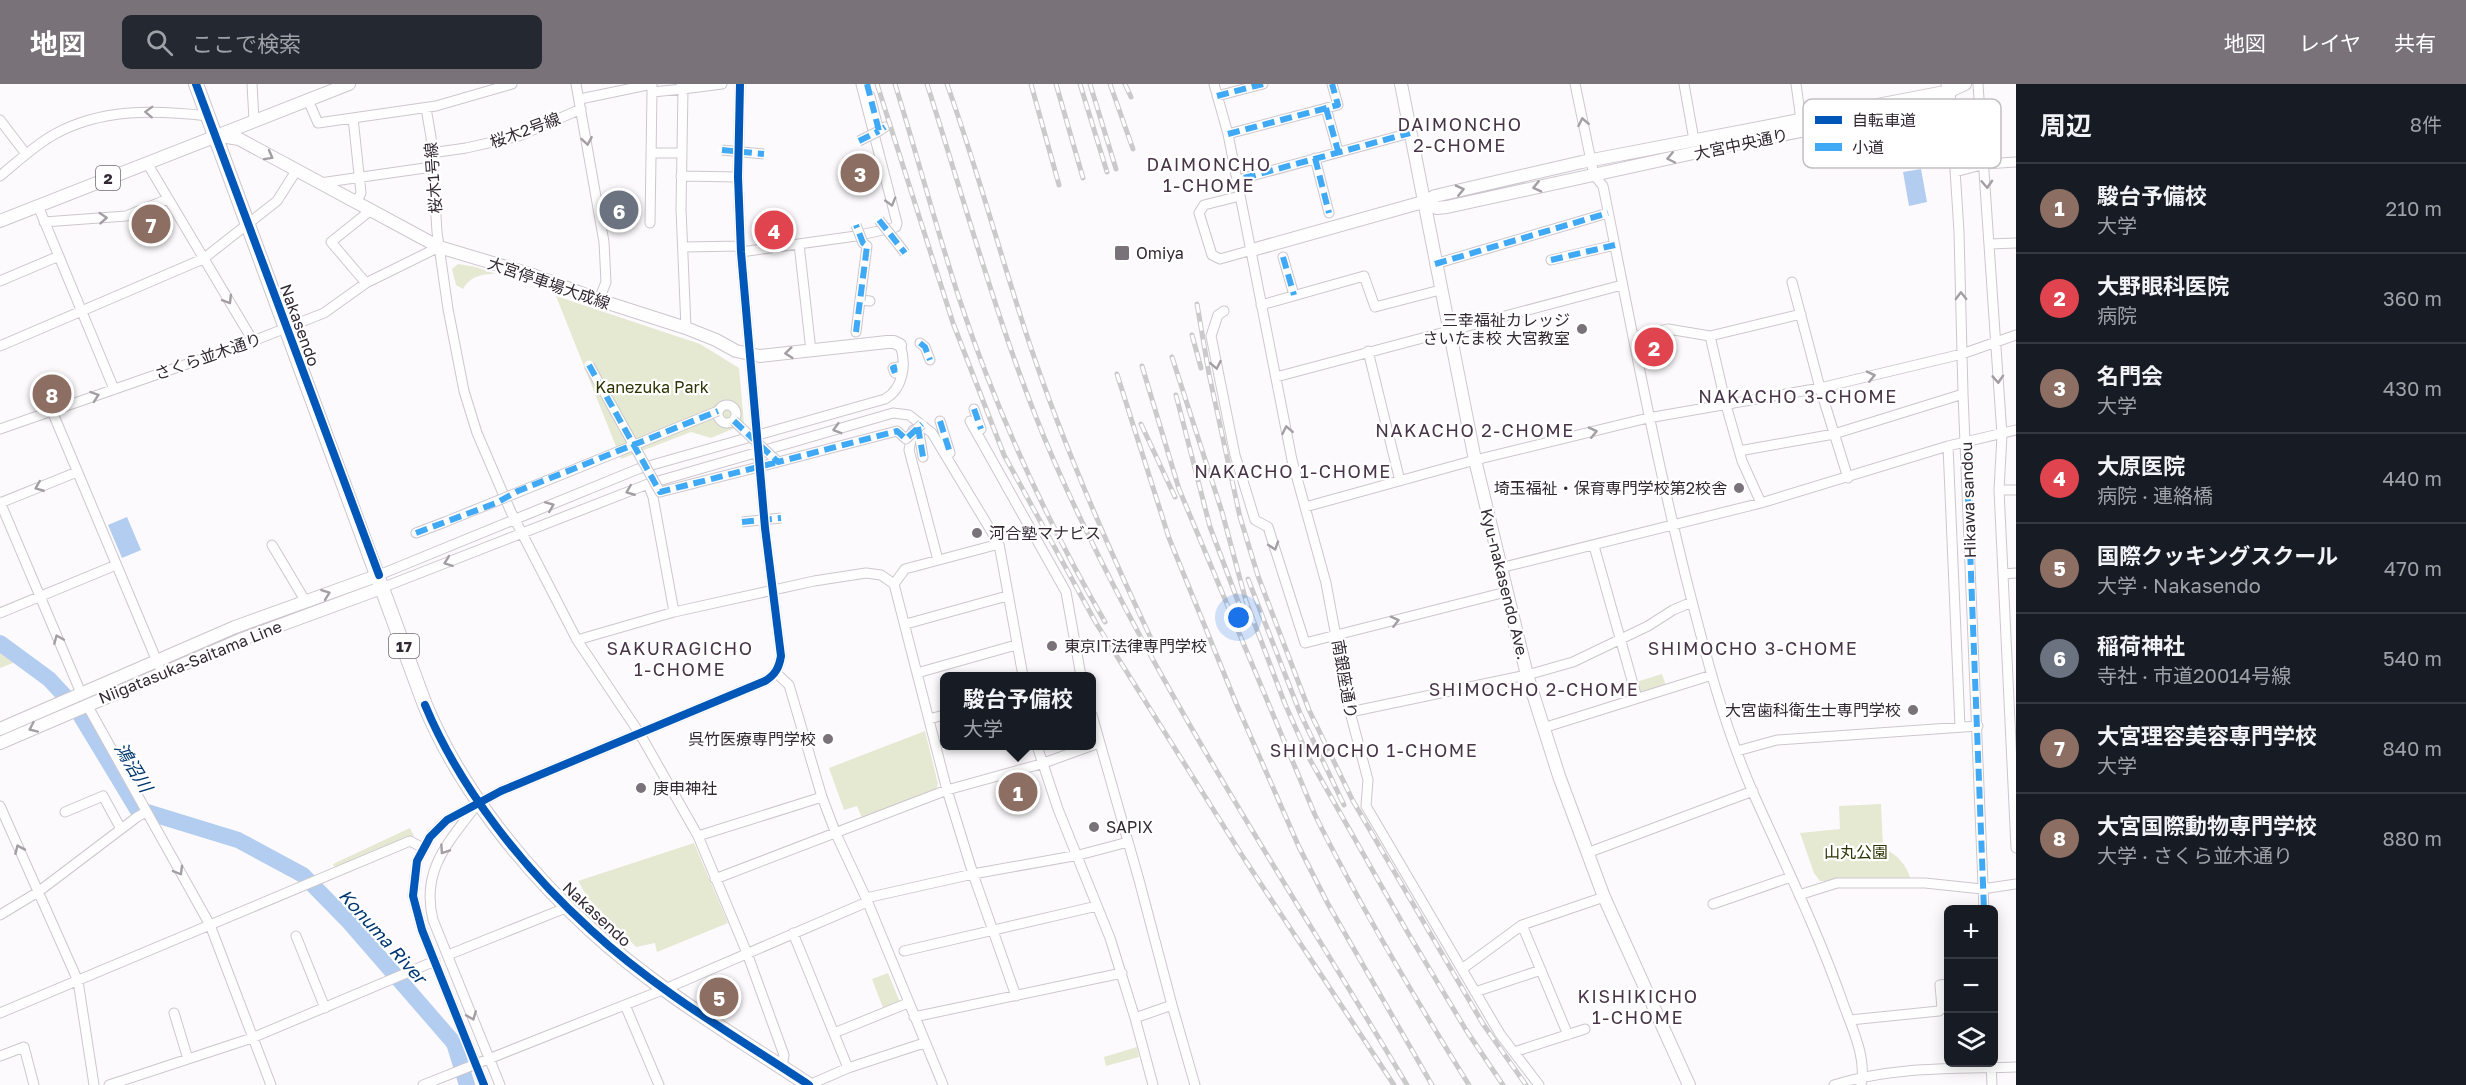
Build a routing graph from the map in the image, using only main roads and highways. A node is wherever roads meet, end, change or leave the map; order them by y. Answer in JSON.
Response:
{"nodes":[{"id":1,"x":196,"y":84,"type":"edge"},
{"id":2,"x":1401,"y":84,"type":"edge"},
{"id":3,"x":1965,"y":84,"type":"edge"},
{"id":4,"x":341,"y":86,"type":"edge"},
{"id":5,"x":1948,"y":87,"type":"edge"},
{"id":6,"x":1895,"y":99,"type":"edge"},
{"id":7,"x":1803,"y":120,"type":"edge"},
{"id":8,"x":1803,"y":132,"type":"edge"},
{"id":9,"x":215,"y":135,"type":"junction"},
{"id":10,"x":1423,"y":202,"type":"junction"},
{"id":11,"x":0,"y":221,"type":"edge"},
{"id":12,"x":1252,"y":250,"type":"road end"},
{"id":13,"x":900,"y":345,"type":"road end"},
{"id":14,"x":381,"y":581,"type":"junction"},
{"id":15,"x":0,"y":729,"type":"edge"},
{"id":16,"x":0,"y":743,"type":"edge"},
{"id":17,"x":805,"y":1084,"type":"edge"},
{"id":18,"x":1689,"y":1085,"type":"edge"}],
"edges":[{"from":1,"to":9,"type":"highway","name":"Nakasendo","number":"17"},
{"from":2,"to":10,"type":"main road","name":"Kyu-nakasendo Ave."},
{"from":3,"to":5,"type":"main road"},
{"from":4,"to":9,"type":"main road","number":"2"},
{"from":6,"to":5,"type":"main road","name":"大宮中央通り","one_way":true},
{"from":10,"to":7,"type":"main road","name":"大宮中央通り","one_way":true},
{"from":8,"to":10,"type":"main road","name":"大宮中央通り","one_way":true},
{"from":9,"to":11,"type":"main road","number":"2"},
{"from":9,"to":13,"type":"main road","name":"大宮停車場大成線"},
{"from":9,"to":14,"type":"highway","name":"Nakasendo","number":"17"},
{"from":10,"to":12,"type":"main road","name":"大宮中央通り"},
{"from":10,"to":18,"type":"main road","name":"Kyu-nakasendo Ave."},
{"from":15,"to":14,"type":"main road","name":"Niigatasuka-Saitama Line","one_way":true},
{"from":14,"to":16,"type":"main road","name":"Niigatasuka-Saitama Line","one_way":true},
{"from":14,"to":17,"type":"highway","name":"Nakasendo","number":"17"}]}
